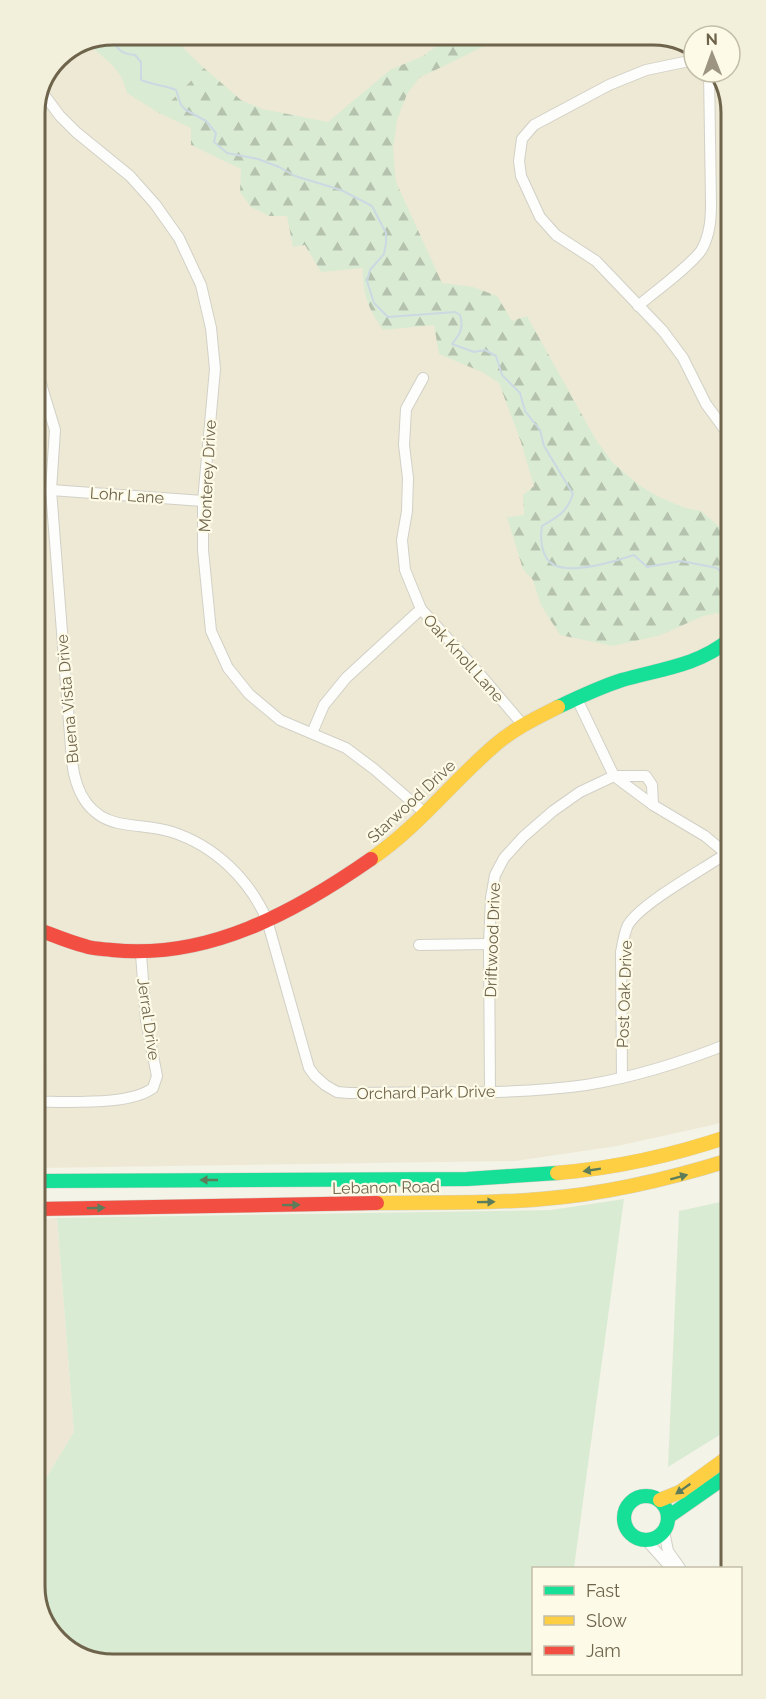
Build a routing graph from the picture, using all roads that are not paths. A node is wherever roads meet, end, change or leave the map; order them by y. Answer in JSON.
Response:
{"nodes":[{"id":1,"x":682,"y":62,"type":"edge"},
{"id":2,"x":709,"y":84,"type":"edge"},
{"id":3,"x":47,"y":98,"type":"edge"},
{"id":4,"x":638,"y":306,"type":"junction"},
{"id":5,"x":423,"y":378,"type":"dead end"},
{"id":6,"x":45,"y":397,"type":"edge"},
{"id":7,"x":721,"y":424,"type":"edge"},
{"id":8,"x":51,"y":490,"type":"junction"},
{"id":9,"x":203,"y":501,"type":"junction"},
{"id":10,"x":420,"y":609,"type":"junction"},
{"id":11,"x":721,"y":647,"type":"edge"},
{"id":12,"x":577,"y":699,"type":"junction"},
{"id":13,"x":524,"y":725,"type":"junction"},
{"id":14,"x":312,"y":733,"type":"junction"},
{"id":15,"x":614,"y":776,"type":"junction"},
{"id":16,"x":653,"y":805,"type":"junction"},
{"id":17,"x":98,"y":814,"type":"joint"},
{"id":18,"x":426,"y":814,"type":"junction"},
{"id":19,"x":721,"y":849,"type":"edge"},
{"id":20,"x":721,"y":859,"type":"edge"},
{"id":21,"x":267,"y":920,"type":"junction"},
{"id":22,"x":45,"y":932,"type":"edge"},
{"id":23,"x":489,"y":944,"type":"junction"},
{"id":24,"x":419,"y":945,"type":"dead end"},
{"id":25,"x":141,"y":954,"type":"junction"},
{"id":26,"x":721,"y":1046,"type":"edge"},
{"id":27,"x":622,"y":1078,"type":"junction"},
{"id":28,"x":490,"y":1092,"type":"junction"},
{"id":29,"x":45,"y":1102,"type":"edge"},
{"id":30,"x":721,"y":1139,"type":"edge"},
{"id":31,"x":721,"y":1163,"type":"edge"},
{"id":32,"x":45,"y":1181,"type":"edge"},
{"id":33,"x":45,"y":1209,"type":"edge"},
{"id":34,"x":721,"y":1462,"type":"edge"},
{"id":35,"x":721,"y":1481,"type":"edge"},
{"id":36,"x":660,"y":1500,"type":"junction"},
{"id":37,"x":666,"y":1524,"type":"junction"},
{"id":38,"x":646,"y":1540,"type":"junction"},
{"id":39,"x":669,"y":1567,"type":"edge"},
{"id":40,"x":679,"y":1567,"type":"edge"}],
"edges":[{"from":1,"to":4,"type":"street"},
{"from":2,"to":4,"type":"street"},
{"from":3,"to":9,"type":"street","name":"Monterey Drive"},
{"from":4,"to":7,"type":"street"},
{"from":5,"to":10,"type":"street","name":"Oak Knoll Lane"},
{"from":6,"to":8,"type":"street","name":"Buena Vista Drive"},
{"from":8,"to":9,"type":"street","name":"Lohr Lane"},
{"from":8,"to":17,"type":"street","name":"Buena Vista Drive"},
{"from":9,"to":14,"type":"street","name":"Monterey Drive"},
{"from":10,"to":13,"type":"street","name":"Oak Knoll Lane"},
{"from":10,"to":14,"type":"street"},
{"from":11,"to":12,"type":"main road","name":"Starwood Drive"},
{"from":12,"to":13,"type":"main road","name":"Starwood Drive"},
{"from":12,"to":15,"type":"street"},
{"from":13,"to":18,"type":"main road","name":"Starwood Drive"},
{"from":14,"to":18,"type":"street","name":"Monterey Drive"},
{"from":15,"to":16,"type":"street"},
{"from":15,"to":16,"type":"street"},
{"from":15,"to":23,"type":"street","name":"Driftwood Drive"},
{"from":16,"to":19,"type":"street"},
{"from":17,"to":21,"type":"street","name":"Orchard Park Drive"},
{"from":18,"to":21,"type":"main road","name":"Starwood Drive"},
{"from":20,"to":27,"type":"street","name":"Post Oak Drive"},
{"from":21,"to":25,"type":"main road","name":"Starwood Drive"},
{"from":21,"to":28,"type":"street","name":"Orchard Park Drive"},
{"from":22,"to":25,"type":"main road","name":"Starwood Drive"},
{"from":23,"to":24,"type":"street"},
{"from":23,"to":28,"type":"street","name":"Driftwood Drive"},
{"from":25,"to":29,"type":"street","name":"Jerral Drive"},
{"from":26,"to":27,"type":"street","name":"Orchard Park Drive"},
{"from":27,"to":28,"type":"street","name":"Orchard Park Drive"},
{"from":30,"to":32,"type":"main road","name":"Lebanon Road","one_way":true},
{"from":33,"to":31,"type":"main road","name":"Lebanon Road","one_way":true},
{"from":34,"to":36,"type":"main road","one_way":true},
{"from":35,"to":37,"type":"main road"},
{"from":36,"to":37,"type":"main road"},
{"from":36,"to":38,"type":"main road"},
{"from":37,"to":38,"type":"main road"},
{"from":37,"to":40,"type":"street"},
{"from":38,"to":39,"type":"street"}]}
